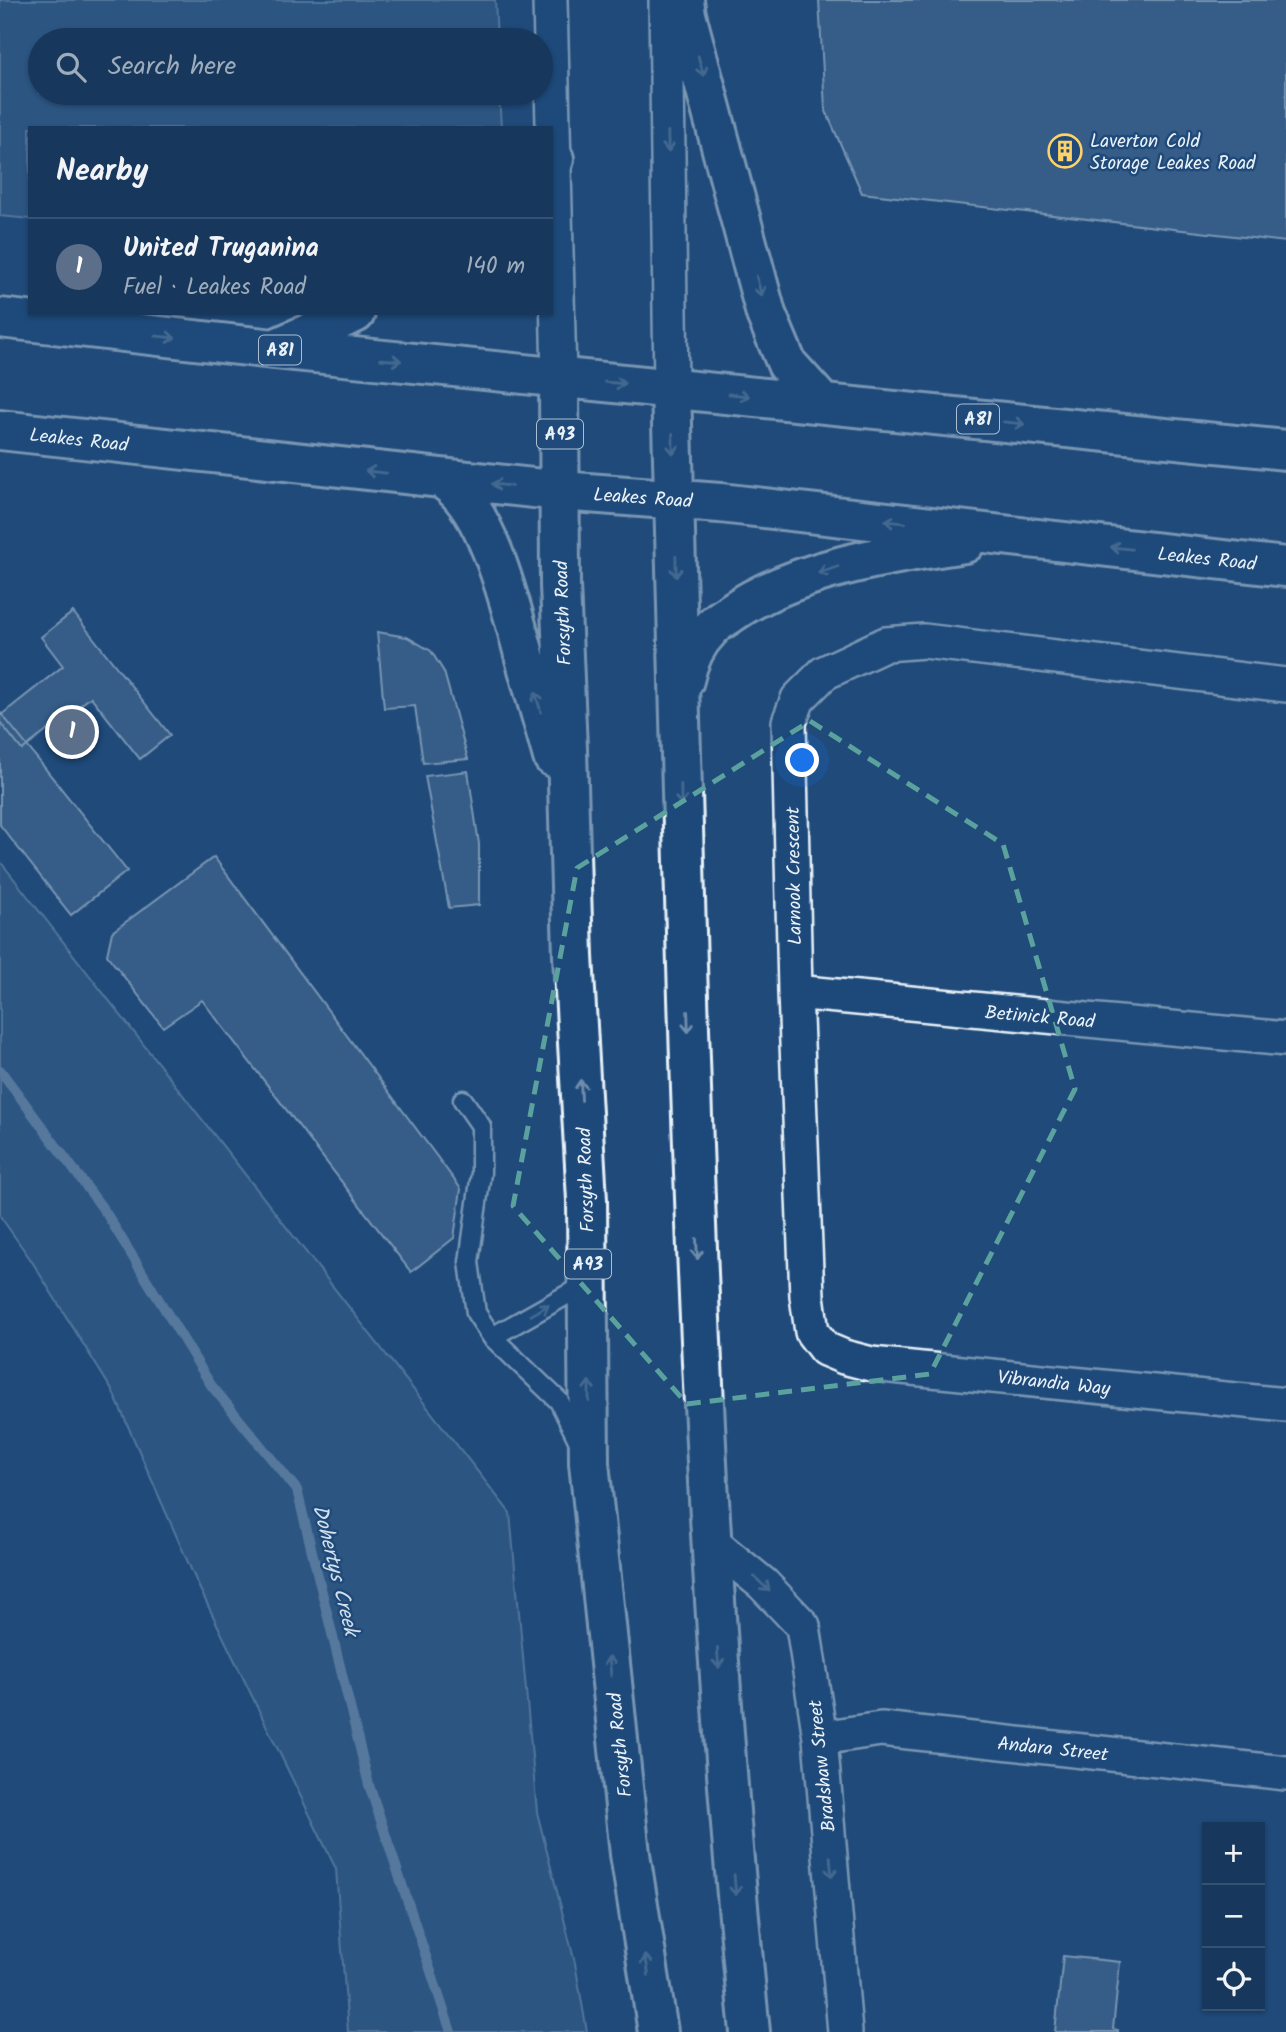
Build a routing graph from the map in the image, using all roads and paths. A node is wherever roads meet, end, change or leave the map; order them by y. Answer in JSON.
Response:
{"nodes":[{"id":1,"x":550,"y":0,"type":"edge"},
{"id":2,"x":666,"y":0,"type":"edge"},
{"id":3,"x":684,"y":0,"type":"edge"},
{"id":4,"x":551,"y":28,"type":"edge"},
{"id":5,"x":552,"y":105,"type":"edge"},
{"id":6,"x":552,"y":126,"type":"edge"},
{"id":7,"x":553,"y":163,"type":"edge"},
{"id":8,"x":350,"y":315,"type":"edge"},
{"id":9,"x":0,"y":318,"type":"edge"},
{"id":10,"x":274,"y":349,"type":"junction"},
{"id":11,"x":559,"y":377,"type":"junction"},
{"id":12,"x":671,"y":388,"type":"junction"},
{"id":13,"x":822,"y":403,"type":"junction"},
{"id":14,"x":1,"y":431,"type":"edge"},
{"id":15,"x":1282,"y":447,"type":"edge"},
{"id":16,"x":444,"y":480,"type":"junction"},
{"id":17,"x":561,"y":491,"type":"junction"},
{"id":18,"x":674,"y":499,"type":"junction"},
{"id":19,"x":1016,"y":536,"type":"junction"},
{"id":20,"x":1286,"y":567,"type":"edge"},
{"id":21,"x":1286,"y":685,"type":"edge"},
{"id":22,"x":679,"y":699,"type":"junction"},
{"id":23,"x":569,"y":815,"type":"junction"},
{"id":24,"x":795,"y":992,"type":"junction"},
{"id":25,"x":1286,"y":1039,"type":"edge"},
{"id":26,"x":463,"y":1100,"type":"dead end"},
{"id":27,"x":588,"y":1283,"type":"junction"},
{"id":28,"x":492,"y":1338,"type":"junction"},
{"id":29,"x":825,"y":1349,"type":"joint"},
{"id":30,"x":1286,"y":1405,"type":"edge"},
{"id":31,"x":589,"y":1463,"type":"junction"},
{"id":32,"x":710,"y":1541,"type":"junction"},
{"id":33,"x":820,"y":1738,"type":"junction"},
{"id":34,"x":1286,"y":1773,"type":"edge"},
{"id":35,"x":658,"y":2032,"type":"edge"},
{"id":36,"x":750,"y":2032,"type":"edge"},
{"id":37,"x":845,"y":2032,"type":"edge"}],
"edges":[{"from":1,"to":4,"type":"street"},
{"from":2,"to":12,"type":"street","one_way":true},
{"from":3,"to":13,"type":"highway","one_way":true},
{"from":5,"to":6,"type":"street"},
{"from":7,"to":11,"type":"street"},
{"from":8,"to":10,"type":"highway"},
{"from":9,"to":10,"type":"highway","number":"A81","one_way":true},
{"from":10,"to":11,"type":"highway","number":"A81","one_way":true},
{"from":11,"to":12,"type":"highway","number":"A81","one_way":true},
{"from":11,"to":17,"type":"highway","number":"A93"},
{"from":12,"to":13,"type":"highway","number":"A81","one_way":true},
{"from":12,"to":18,"type":"highway","one_way":true},
{"from":13,"to":15,"type":"highway","number":"A81","one_way":true},
{"from":16,"to":14,"type":"highway","name":"Leakes Road","one_way":true},
{"from":17,"to":16,"type":"highway","name":"Leakes Road","one_way":true},
{"from":23,"to":16,"type":"highway","one_way":true},
{"from":17,"to":18,"type":"highway","name":"Leakes Road"},
{"from":17,"to":23,"type":"highway","name":"Forsyth Road","number":"A93"},
{"from":19,"to":18,"type":"highway","name":"Leakes Road","one_way":true},
{"from":18,"to":22,"type":"highway","one_way":true},
{"from":20,"to":19,"type":"highway","name":"Leakes Road","one_way":true},
{"from":19,"to":22,"type":"highway","one_way":true},
{"from":21,"to":24,"type":"street","name":"Larnook Crescent"},
{"from":22,"to":32,"type":"highway","one_way":true},
{"from":27,"to":23,"type":"highway","name":"Forsyth Road","number":"A93","one_way":true},
{"from":24,"to":25,"type":"street","name":"Betinick Road"},
{"from":24,"to":29,"type":"street","name":"Larnook Crescent"},
{"from":26,"to":28,"type":"lane"},
{"from":28,"to":27,"type":"lane","one_way":true},
{"from":31,"to":27,"type":"highway","name":"Forsyth Road","number":"A93","one_way":true},
{"from":28,"to":31,"type":"lane"},
{"from":29,"to":30,"type":"street","name":"Vibrandia Way"},
{"from":35,"to":31,"type":"highway","name":"Forsyth Road","number":"A93","one_way":true},
{"from":32,"to":33,"type":"street","name":"Bradshaw Street","one_way":true},
{"from":32,"to":36,"type":"highway","one_way":true},
{"from":33,"to":34,"type":"street","name":"Andara Street"},
{"from":33,"to":37,"type":"street","name":"Bradshaw Street","one_way":true}]}
